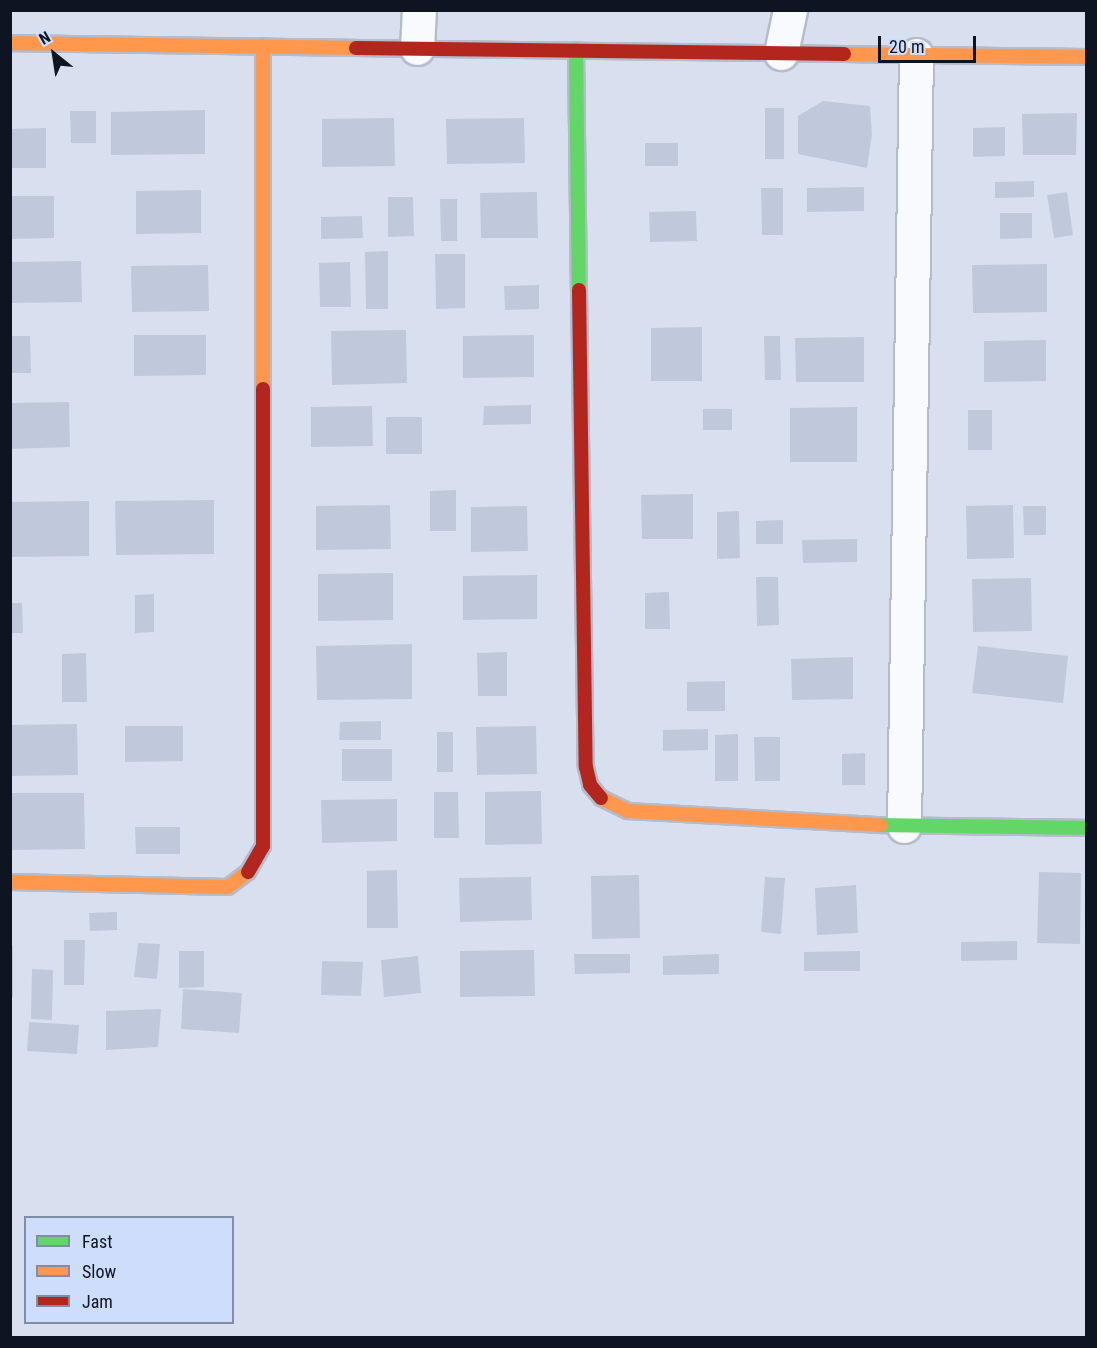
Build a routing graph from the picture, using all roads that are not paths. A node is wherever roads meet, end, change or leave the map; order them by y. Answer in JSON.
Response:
{"nodes":[{"id":1,"x":419,"y":10,"type":"edge"},
{"id":2,"x":790,"y":10,"type":"edge"},
{"id":3,"x":10,"y":43,"type":"edge"},
{"id":4,"x":263,"y":46,"type":"junction"},
{"id":5,"x":417,"y":48,"type":"junction"},
{"id":6,"x":576,"y":50,"type":"junction"},
{"id":7,"x":781,"y":53,"type":"junction"},
{"id":8,"x":916,"y":55,"type":"junction"},
{"id":9,"x":1086,"y":57,"type":"edge"},
{"id":10,"x":904,"y":826,"type":"junction"},
{"id":11,"x":1086,"y":828,"type":"edge"},
{"id":12,"x":10,"y":882,"type":"edge"}],
"edges":[{"from":1,"to":5,"type":"street"},
{"from":2,"to":7,"type":"street"},
{"from":3,"to":4,"type":"street"},
{"from":4,"to":5,"type":"street"},
{"from":4,"to":12,"type":"street"},
{"from":5,"to":6,"type":"street"},
{"from":6,"to":7,"type":"street"},
{"from":6,"to":10,"type":"street"},
{"from":7,"to":8,"type":"street"},
{"from":8,"to":9,"type":"street"},
{"from":8,"to":10,"type":"street"},
{"from":10,"to":11,"type":"street"}]}
